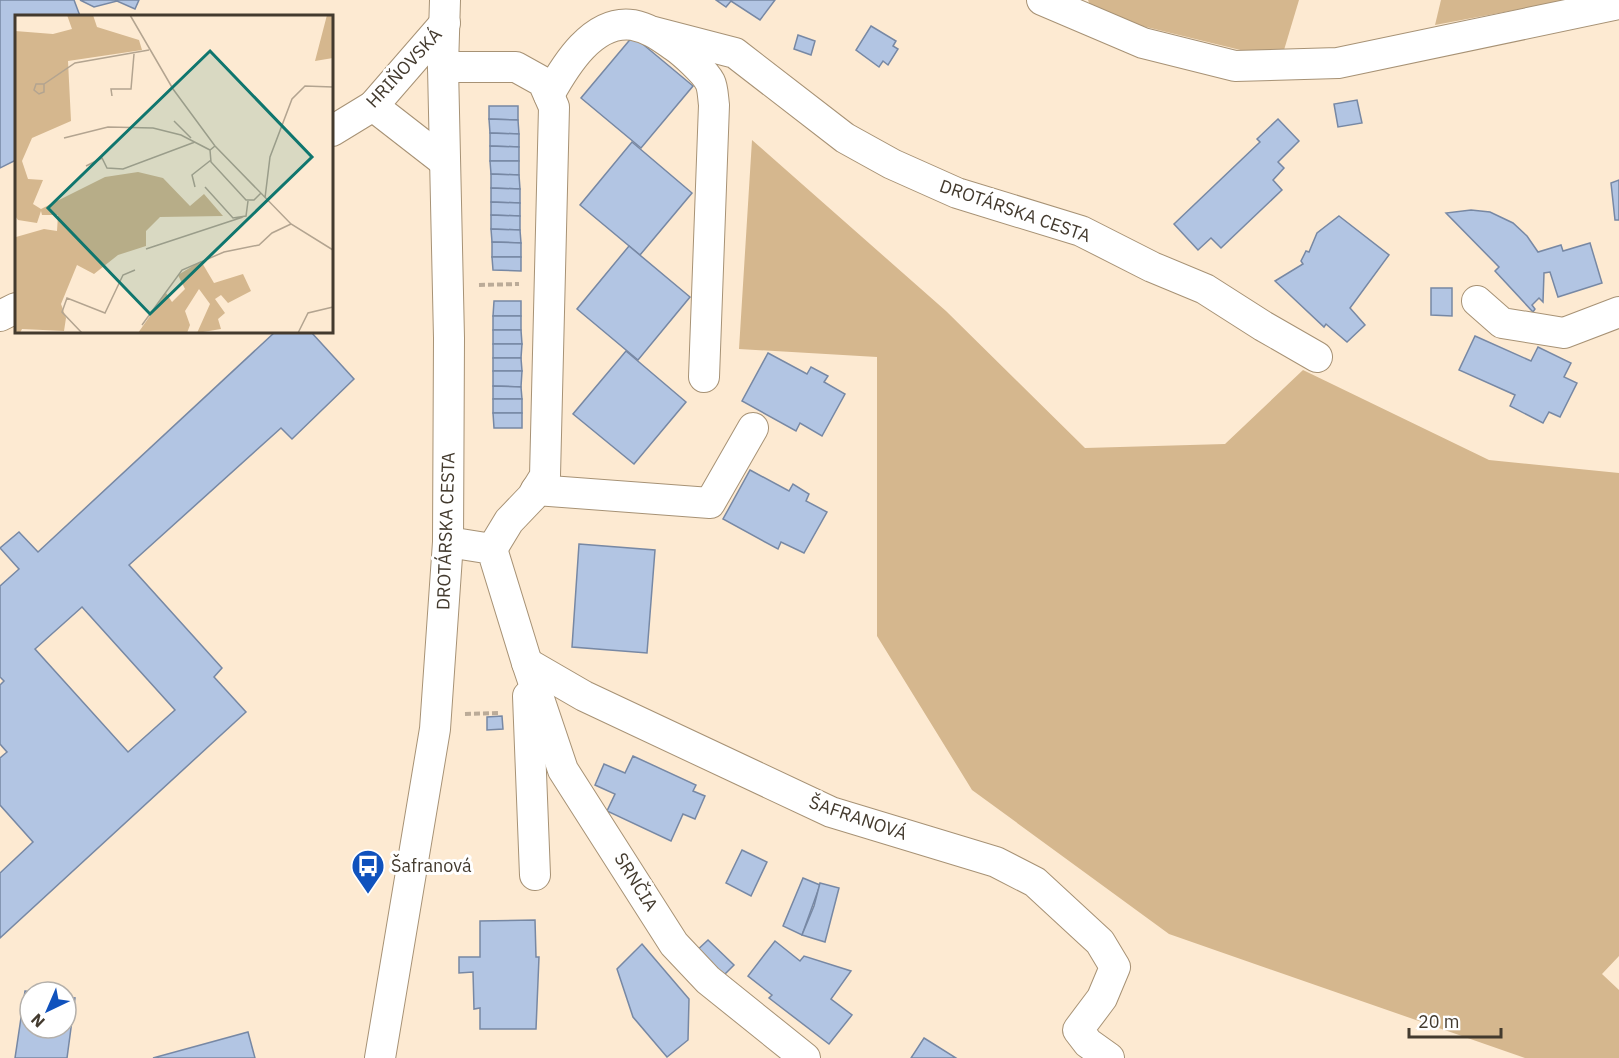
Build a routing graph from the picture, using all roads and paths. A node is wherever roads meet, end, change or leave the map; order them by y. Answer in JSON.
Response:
{"nodes":[{"id":1,"x":1619,"y":4,"type":"edge"},
{"id":2,"x":1052,"y":5,"type":"edge"},
{"id":3,"x":445,"y":12,"type":"edge"},
{"id":4,"x":654,"y":32,"type":"junction"},
{"id":5,"x":443,"y":67,"type":"junction"},
{"id":6,"x":549,"y":95,"type":"junction"},
{"id":7,"x":373,"y":106,"type":"junction"},
{"id":8,"x":333,"y":130,"type":"edge"},
{"id":9,"x":445,"y":162,"type":"junction"},
{"id":10,"x":550,"y":284,"type":"junction"},
{"id":11,"x":472,"y":285,"type":"dead end"},
{"id":12,"x":1477,"y":301,"type":"dead end"},
{"id":13,"x":15,"y":308,"type":"edge"},
{"id":14,"x":1619,"y":312,"type":"edge"},
{"id":15,"x":0,"y":316,"type":"edge"},
{"id":16,"x":1317,"y":357,"type":"dead end"},
{"id":17,"x":704,"y":377,"type":"dead end"},
{"id":18,"x":753,"y":428,"type":"dead end"},
{"id":19,"x":537,"y":490,"type":"junction"},
{"id":20,"x":448,"y":542,"type":"junction"},
{"id":21,"x":492,"y":549,"type":"junction"},
{"id":22,"x":526,"y":663,"type":"junction"},
{"id":23,"x":528,"y":713,"type":"junction"},
{"id":24,"x":455,"y":714,"type":"dead end"},
{"id":25,"x":535,"y":875,"type":"dead end"},
{"id":26,"x":380,"y":1058,"type":"edge"},
{"id":27,"x":805,"y":1058,"type":"edge"},
{"id":28,"x":1109,"y":1058,"type":"edge"}],
"edges":[{"from":1,"to":2,"type":"street"},
{"from":3,"to":5,"type":"street","name":"DROTÁRSKA CESTA"},
{"from":3,"to":7,"type":"street","name":"HRIŇOVSKÁ"},
{"from":4,"to":6,"type":"street","name":"DROTÁRSKA CESTA"},
{"from":4,"to":16,"type":"street","name":"DROTÁRSKA CESTA"},
{"from":4,"to":17,"type":"street"},
{"from":5,"to":6,"type":"street"},
{"from":5,"to":9,"type":"street","name":"DROTÁRSKA CESTA"},
{"from":6,"to":10,"type":"street"},
{"from":7,"to":8,"type":"street","name":"HRIŇOVSKÁ"},
{"from":7,"to":9,"type":"street"},
{"from":9,"to":20,"type":"street","name":"DROTÁRSKA CESTA"},
{"from":10,"to":11,"type":"path"},
{"from":10,"to":19,"type":"street"},
{"from":12,"to":14,"type":"street"},
{"from":13,"to":15,"type":"street"},
{"from":18,"to":19,"type":"street"},
{"from":19,"to":21,"type":"street"},
{"from":20,"to":21,"type":"street"},
{"from":20,"to":26,"type":"street","name":"DROTÁRSKA CESTA"},
{"from":21,"to":22,"type":"street"},
{"from":22,"to":23,"type":"street"},
{"from":22,"to":27,"type":"street","name":"SRNČIA"},
{"from":22,"to":28,"type":"street","name":"ŠAFRANOVÁ"},
{"from":23,"to":24,"type":"path"},
{"from":23,"to":25,"type":"street"}]}
